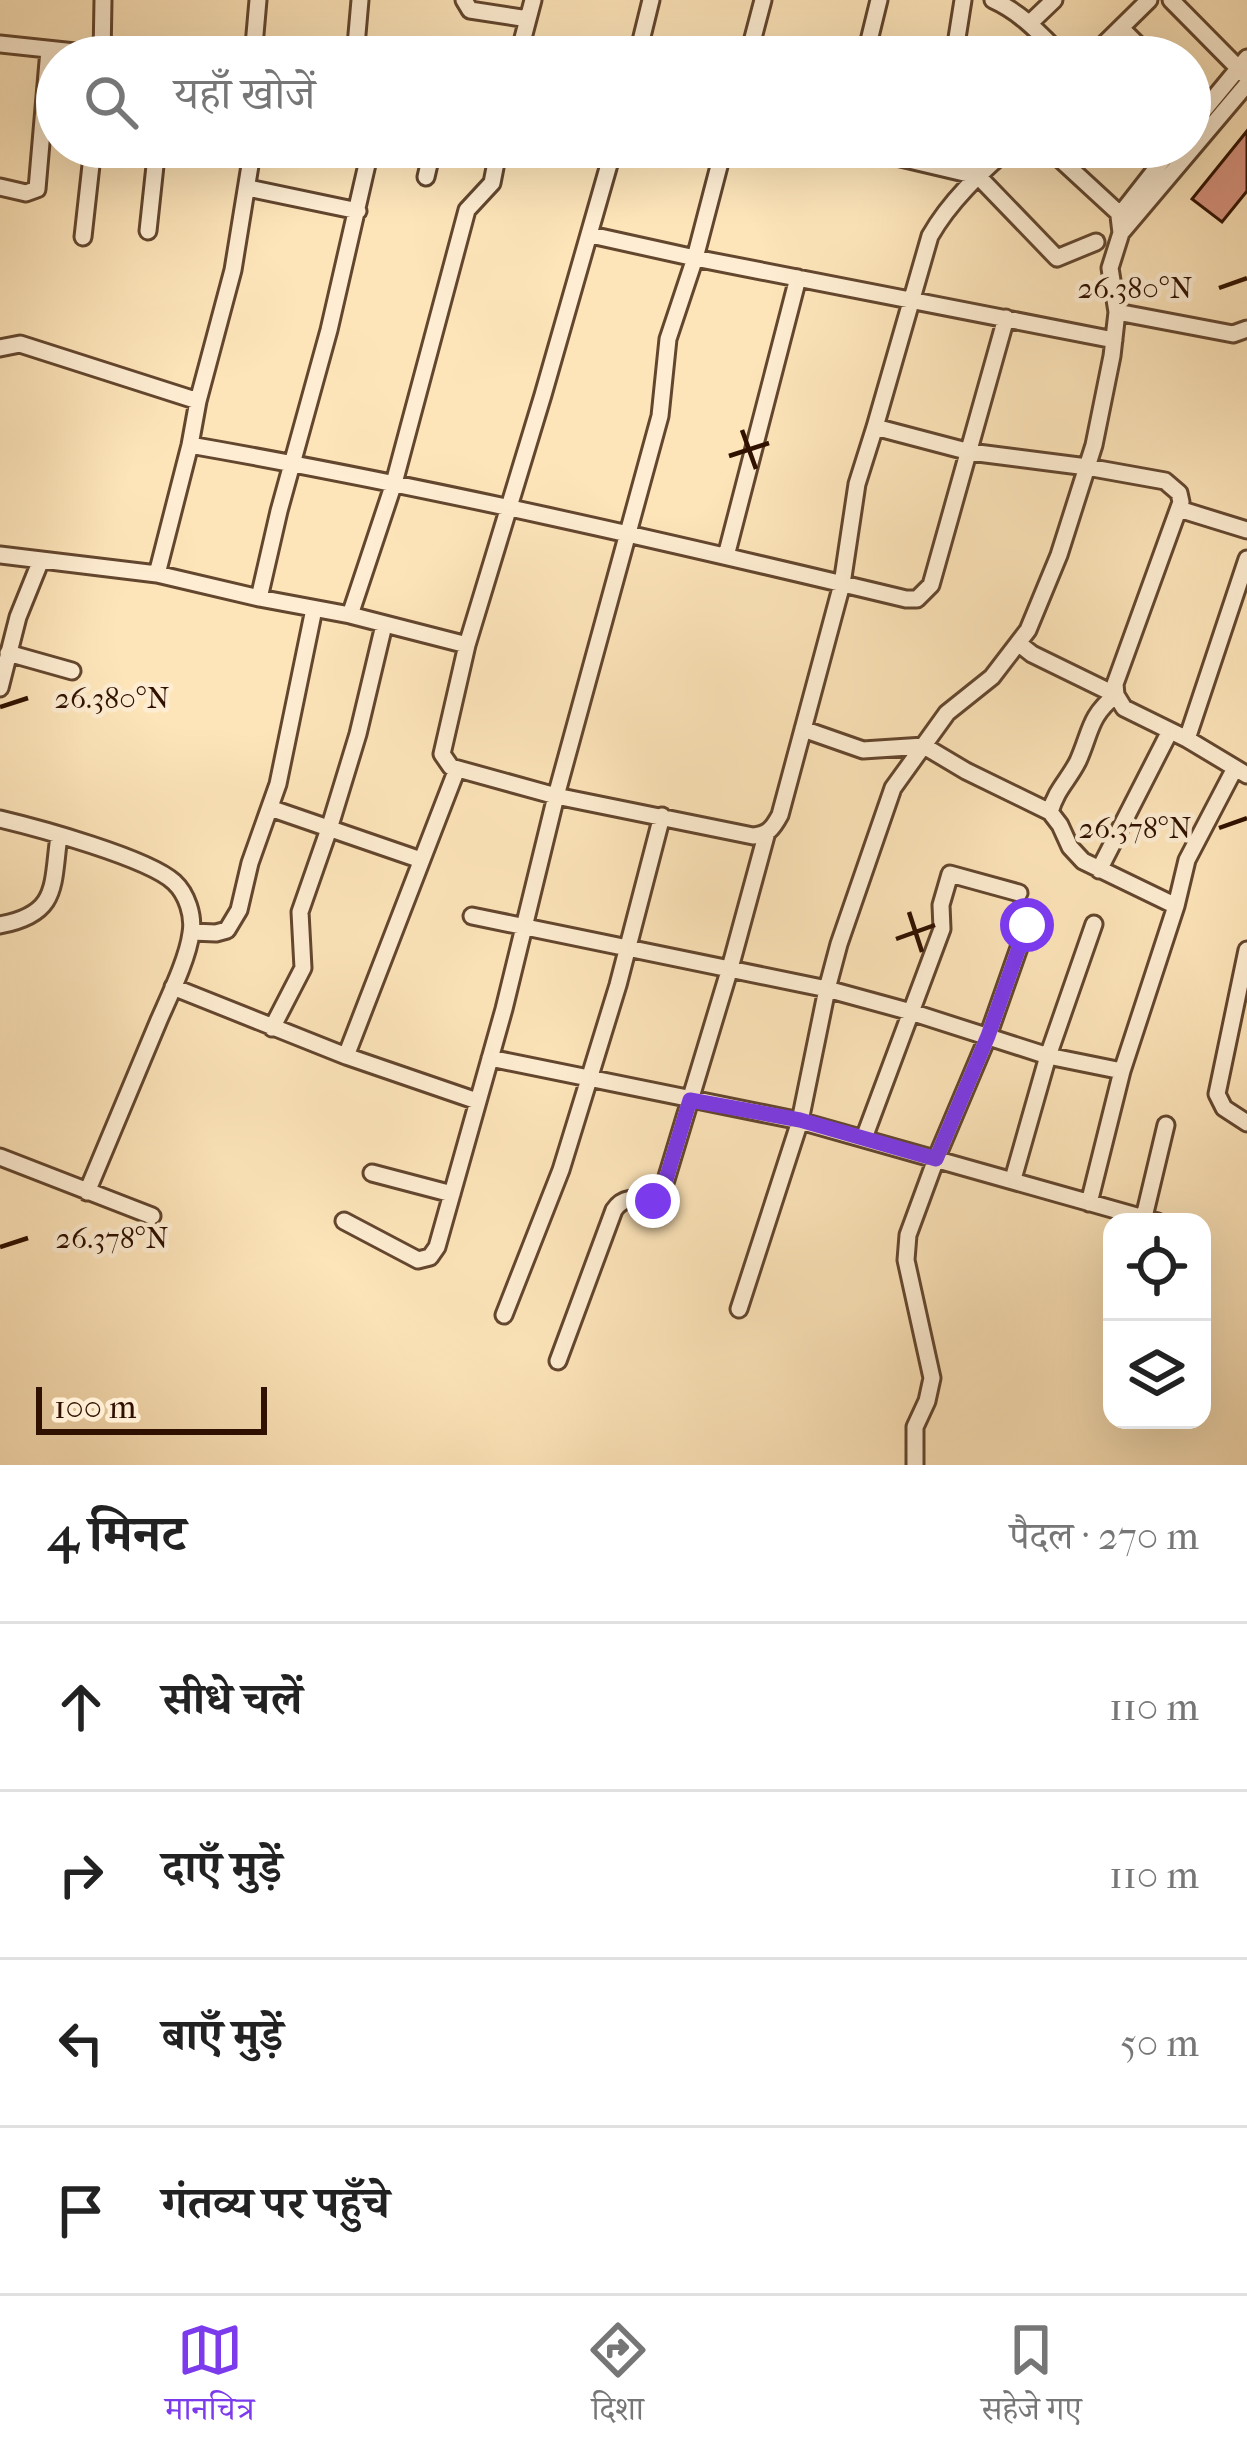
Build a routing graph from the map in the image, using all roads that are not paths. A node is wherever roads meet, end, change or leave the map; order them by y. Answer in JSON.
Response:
{"nodes":[{"id":1,"x":103,"y":0,"type":"edge"},
{"id":2,"x":258,"y":0,"type":"edge"},
{"id":3,"x":360,"y":0,"type":"edge"},
{"id":4,"x":464,"y":0,"type":"edge"},
{"id":5,"x":533,"y":0,"type":"edge"},
{"id":6,"x":651,"y":0,"type":"edge"},
{"id":7,"x":763,"y":0,"type":"edge"},
{"id":8,"x":879,"y":0,"type":"edge"},
{"id":9,"x":964,"y":0,"type":"edge"},
{"id":10,"x":993,"y":0,"type":"edge"},
{"id":11,"x":1054,"y":0,"type":"edge"},
{"id":12,"x":1149,"y":0,"type":"edge"},
{"id":13,"x":1171,"y":0,"type":"edge"},
{"id":14,"x":528,"y":20,"type":"junction"},
{"id":15,"x":1030,"y":23,"type":"junction"},
{"id":16,"x":1120,"y":28,"type":"junction"},
{"id":17,"x":102,"y":36,"type":"edge"},
{"id":18,"x":255,"y":36,"type":"edge"},
{"id":19,"x":357,"y":36,"type":"edge"},
{"id":20,"x":524,"y":36,"type":"edge"},
{"id":21,"x":642,"y":36,"type":"edge"},
{"id":22,"x":754,"y":36,"type":"edge"},
{"id":23,"x":871,"y":36,"type":"edge"},
{"id":24,"x":957,"y":36,"type":"edge"},
{"id":25,"x":1043,"y":36,"type":"edge"},
{"id":26,"x":1112,"y":36,"type":"edge"},
{"id":27,"x":1128,"y":36,"type":"edge"},
{"id":28,"x":1208,"y":36,"type":"edge"},
{"id":29,"x":1211,"y":39,"type":"edge"},
{"id":30,"x":0,"y":44,"type":"edge"},
{"id":31,"x":36,"y":48,"type":"edge"},
{"id":32,"x":1245,"y":72,"type":"edge"},
{"id":33,"x":1211,"y":104,"type":"edge"},
{"id":34,"x":1211,"y":113,"type":"edge"},
{"id":35,"x":39,"y":168,"type":"edge"},
{"id":36,"x":91,"y":168,"type":"edge"},
{"id":37,"x":155,"y":168,"type":"edge"},
{"id":38,"x":250,"y":168,"type":"edge"},
{"id":39,"x":367,"y":168,"type":"edge"},
{"id":40,"x":428,"y":168,"type":"edge"},
{"id":41,"x":495,"y":168,"type":"edge"},
{"id":42,"x":608,"y":168,"type":"edge"},
{"id":43,"x":719,"y":168,"type":"edge"},
{"id":44,"x":943,"y":168,"type":"edge"},
{"id":45,"x":970,"y":168,"type":"edge"},
{"id":46,"x":986,"y":168,"type":"edge"},
{"id":47,"x":1068,"y":168,"type":"edge"},
{"id":48,"x":1159,"y":168,"type":"edge"},
{"id":49,"x":1166,"y":168,"type":"edge"},
{"id":50,"x":977,"y":176,"type":"junction"},
{"id":51,"x":426,"y":177,"type":"dead end"},
{"id":52,"x":1154,"y":183,"type":"junction"},
{"id":53,"x":0,"y":188,"type":"edge"},
{"id":54,"x":248,"y":188,"type":"junction"},
{"id":55,"x":358,"y":211,"type":"junction"},
{"id":56,"x":1124,"y":224,"type":"junction"},
{"id":57,"x":148,"y":231,"type":"dead end"},
{"id":58,"x":590,"y":235,"type":"junction"},
{"id":59,"x":83,"y":237,"type":"dead end"},
{"id":60,"x":1096,"y":242,"type":"dead end"},
{"id":61,"x":695,"y":258,"type":"junction"},
{"id":62,"x":798,"y":278,"type":"junction"},
{"id":63,"x":912,"y":298,"type":"junction"},
{"id":64,"x":1117,"y":312,"type":"junction"},
{"id":65,"x":1006,"y":318,"type":"junction"},
{"id":66,"x":1247,"y":329,"type":"edge"},
{"id":67,"x":1114,"y":340,"type":"junction"},
{"id":68,"x":0,"y":347,"type":"edge"},
{"id":69,"x":198,"y":401,"type":"junction"},
{"id":70,"x":875,"y":427,"type":"junction"},
{"id":71,"x":190,"y":445,"type":"junction"},
{"id":72,"x":970,"y":452,"type":"junction"},
{"id":73,"x":292,"y":463,"type":"junction"},
{"id":74,"x":1087,"y":467,"type":"junction"},
{"id":75,"x":394,"y":483,"type":"junction"},
{"id":76,"x":508,"y":508,"type":"junction"},
{"id":77,"x":1179,"y":509,"type":"junction"},
{"id":78,"x":1247,"y":530,"type":"edge"},
{"id":79,"x":626,"y":533,"type":"junction"},
{"id":80,"x":0,"y":555,"type":"edge"},
{"id":81,"x":726,"y":556,"type":"junction"},
{"id":82,"x":1247,"y":559,"type":"edge"},
{"id":83,"x":40,"y":560,"type":"junction"},
{"id":84,"x":157,"y":574,"type":"junction"},
{"id":85,"x":842,"y":584,"type":"junction"},
{"id":86,"x":259,"y":598,"type":"junction"},
{"id":87,"x":314,"y":609,"type":"junction"},
{"id":88,"x":350,"y":615,"type":"junction"},
{"id":89,"x":384,"y":625,"type":"junction"},
{"id":90,"x":1018,"y":644,"type":"junction"},
{"id":91,"x":466,"y":645,"type":"junction"},
{"id":92,"x":8,"y":653,"type":"junction"},
{"id":93,"x":72,"y":671,"type":"dead end"},
{"id":94,"x":0,"y":688,"type":"edge"},
{"id":95,"x":1116,"y":695,"type":"junction"},
{"id":96,"x":803,"y":729,"type":"junction"},
{"id":97,"x":1170,"y":731,"type":"junction"},
{"id":98,"x":1187,"y":739,"type":"junction"},
{"id":99,"x":924,"y":746,"type":"junction"},
{"id":100,"x":457,"y":769,"type":"junction"},
{"id":101,"x":1241,"y":772,"type":"edge"},
{"id":102,"x":556,"y":796,"type":"junction"},
{"id":103,"x":270,"y":808,"type":"junction"},
{"id":104,"x":1050,"y":812,"type":"junction"},
{"id":105,"x":662,"y":816,"type":"junction"},
{"id":106,"x":0,"y":819,"type":"edge"},
{"id":107,"x":329,"y":829,"type":"junction"},
{"id":108,"x":767,"y":832,"type":"junction"},
{"id":109,"x":59,"y":836,"type":"junction"},
{"id":110,"x":421,"y":860,"type":"junction"},
{"id":111,"x":1100,"y":870,"type":"junction"},
{"id":112,"x":1019,"y":893,"type":"dead end"},
{"id":113,"x":1176,"y":906,"type":"junction"},
{"id":114,"x":472,"y":916,"type":"dead end"},
{"id":115,"x":1094,"y":924,"type":"dead end"},
{"id":116,"x":0,"y":925,"type":"edge"},
{"id":117,"x":1027,"y":925,"type":"dead end"},
{"id":118,"x":525,"y":926,"type":"junction"},
{"id":119,"x":191,"y":932,"type":"junction"},
{"id":120,"x":628,"y":947,"type":"junction"},
{"id":121,"x":1247,"y":950,"type":"edge"},
{"id":122,"x":730,"y":968,"type":"junction"},
{"id":123,"x":173,"y":987,"type":"junction"},
{"id":124,"x":826,"y":989,"type":"junction"},
{"id":125,"x":910,"y":1012,"type":"junction"},
{"id":126,"x":272,"y":1028,"type":"junction"},
{"id":127,"x":988,"y":1036,"type":"junction"},
{"id":128,"x":346,"y":1056,"type":"junction"},
{"id":129,"x":1048,"y":1056,"type":"junction"},
{"id":130,"x":490,"y":1058,"type":"junction"},
{"id":131,"x":1122,"y":1071,"type":"junction"},
{"id":132,"x":587,"y":1078,"type":"junction"},
{"id":133,"x":690,"y":1100,"type":"junction"},
{"id":134,"x":477,"y":1101,"type":"junction"},
{"id":135,"x":800,"y":1120,"type":"junction"},
{"id":136,"x":1247,"y":1123,"type":"edge"},
{"id":137,"x":1166,"y":1125,"type":"dead end"},
{"id":138,"x":864,"y":1138,"type":"junction"},
{"id":139,"x":0,"y":1157,"type":"edge"},
{"id":140,"x":936,"y":1159,"type":"junction"},
{"id":141,"x":372,"y":1173,"type":"dead end"},
{"id":142,"x":1013,"y":1179,"type":"junction"},
{"id":143,"x":87,"y":1192,"type":"junction"},
{"id":144,"x":452,"y":1194,"type":"junction"},
{"id":145,"x":1089,"y":1203,"type":"junction"},
{"id":146,"x":1125,"y":1213,"type":"edge"},
{"id":147,"x":1152,"y":1213,"type":"edge"},
{"id":148,"x":152,"y":1216,"type":"dead end"},
{"id":149,"x":344,"y":1221,"type":"dead end"},
{"id":150,"x":740,"y":1309,"type":"dead end"},
{"id":151,"x":504,"y":1315,"type":"dead end"},
{"id":152,"x":558,"y":1361,"type":"dead end"},
{"id":153,"x":915,"y":1465,"type":"edge"}],
"edges":[{"from":1,"to":17,"type":"street"},
{"from":2,"to":18,"type":"street"},
{"from":3,"to":19,"type":"street"},
{"from":4,"to":14,"type":"street"},
{"from":5,"to":14,"type":"street"},
{"from":6,"to":21,"type":"street"},
{"from":7,"to":22,"type":"street"},
{"from":8,"to":23,"type":"street"},
{"from":9,"to":24,"type":"street"},
{"from":10,"to":15,"type":"street"},
{"from":11,"to":15,"type":"street"},
{"from":12,"to":16,"type":"street"},
{"from":13,"to":28,"type":"street"},
{"from":14,"to":20,"type":"street"},
{"from":15,"to":25,"type":"street"},
{"from":16,"to":26,"type":"street"},
{"from":16,"to":27,"type":"street"},
{"from":29,"to":32,"type":"street"},
{"from":30,"to":31,"type":"street"},
{"from":32,"to":33,"type":"street"},
{"from":32,"to":34,"type":"street"},
{"from":35,"to":53,"type":"street"},
{"from":36,"to":59,"type":"street"},
{"from":37,"to":57,"type":"street"},
{"from":38,"to":54,"type":"street"},
{"from":39,"to":55,"type":"street"},
{"from":40,"to":51,"type":"street"},
{"from":41,"to":75,"type":"street"},
{"from":42,"to":58,"type":"street"},
{"from":43,"to":61,"type":"street"},
{"from":44,"to":50,"type":"street"},
{"from":45,"to":50,"type":"street"},
{"from":46,"to":50,"type":"street"},
{"from":47,"to":56,"type":"street"},
{"from":48,"to":52,"type":"street"},
{"from":49,"to":52,"type":"street"},
{"from":50,"to":60,"type":"street"},
{"from":50,"to":63,"type":"street"},
{"from":52,"to":56,"type":"street"},
{"from":54,"to":55,"type":"street"},
{"from":54,"to":69,"type":"street"},
{"from":55,"to":73,"type":"street"},
{"from":56,"to":64,"type":"street"},
{"from":58,"to":61,"type":"street"},
{"from":58,"to":76,"type":"street"},
{"from":61,"to":62,"type":"street"},
{"from":61,"to":79,"type":"street"},
{"from":62,"to":63,"type":"street"},
{"from":62,"to":81,"type":"street"},
{"from":63,"to":65,"type":"street"},
{"from":63,"to":70,"type":"street"},
{"from":64,"to":66,"type":"street"},
{"from":64,"to":67,"type":"street"},
{"from":65,"to":67,"type":"street"},
{"from":65,"to":72,"type":"street"},
{"from":67,"to":74,"type":"street"},
{"from":68,"to":69,"type":"street"},
{"from":69,"to":71,"type":"street"},
{"from":70,"to":72,"type":"street"},
{"from":70,"to":85,"type":"street"},
{"from":71,"to":73,"type":"street"},
{"from":71,"to":84,"type":"street"},
{"from":72,"to":74,"type":"street"},
{"from":72,"to":85,"type":"street"},
{"from":73,"to":75,"type":"street"},
{"from":73,"to":86,"type":"street"},
{"from":74,"to":77,"type":"street"},
{"from":74,"to":90,"type":"street"},
{"from":75,"to":76,"type":"street"},
{"from":75,"to":88,"type":"street"},
{"from":76,"to":79,"type":"street"},
{"from":76,"to":91,"type":"street"},
{"from":77,"to":78,"type":"street"},
{"from":77,"to":95,"type":"street"},
{"from":79,"to":81,"type":"street"},
{"from":79,"to":102,"type":"street"},
{"from":80,"to":83,"type":"street"},
{"from":81,"to":85,"type":"street"},
{"from":82,"to":98,"type":"street"},
{"from":83,"to":84,"type":"street"},
{"from":83,"to":92,"type":"street"},
{"from":84,"to":86,"type":"street"},
{"from":85,"to":96,"type":"street"},
{"from":86,"to":87,"type":"street"},
{"from":87,"to":88,"type":"street"},
{"from":87,"to":103,"type":"street"},
{"from":88,"to":89,"type":"street"},
{"from":89,"to":91,"type":"street"},
{"from":89,"to":107,"type":"street"},
{"from":90,"to":95,"type":"street"},
{"from":90,"to":99,"type":"street"},
{"from":91,"to":100,"type":"street"},
{"from":92,"to":93,"type":"street"},
{"from":92,"to":94,"type":"street"},
{"from":95,"to":97,"type":"street"},
{"from":95,"to":104,"type":"street"},
{"from":96,"to":99,"type":"street"},
{"from":96,"to":108,"type":"street"},
{"from":97,"to":98,"type":"street"},
{"from":97,"to":111,"type":"street"},
{"from":98,"to":101,"type":"street"},
{"from":99,"to":104,"type":"street"},
{"from":99,"to":124,"type":"street"},
{"from":100,"to":102,"type":"street"},
{"from":100,"to":110,"type":"street"},
{"from":101,"to":113,"type":"street"},
{"from":102,"to":105,"type":"street"},
{"from":102,"to":118,"type":"street"},
{"from":103,"to":107,"type":"street"},
{"from":103,"to":119,"type":"street"},
{"from":104,"to":111,"type":"street"},
{"from":105,"to":108,"type":"street"},
{"from":105,"to":120,"type":"street"},
{"from":106,"to":109,"type":"street"},
{"from":107,"to":110,"type":"street"},
{"from":107,"to":126,"type":"street"},
{"from":108,"to":122,"type":"street"},
{"from":109,"to":116,"type":"street"},
{"from":109,"to":119,"type":"street"},
{"from":110,"to":128,"type":"street"},
{"from":111,"to":113,"type":"street"},
{"from":112,"to":125,"type":"street"},
{"from":113,"to":131,"type":"street"},
{"from":114,"to":118,"type":"street"},
{"from":115,"to":129,"type":"street"},
{"from":117,"to":127,"type":"street"},
{"from":118,"to":120,"type":"street"},
{"from":118,"to":130,"type":"street"},
{"from":119,"to":123,"type":"street"},
{"from":120,"to":122,"type":"street"},
{"from":120,"to":132,"type":"street"},
{"from":121,"to":136,"type":"street"},
{"from":122,"to":124,"type":"street"},
{"from":122,"to":133,"type":"street"},
{"from":123,"to":126,"type":"street"},
{"from":123,"to":143,"type":"street"},
{"from":124,"to":125,"type":"street"},
{"from":124,"to":135,"type":"street"},
{"from":125,"to":127,"type":"street"},
{"from":125,"to":138,"type":"street"},
{"from":126,"to":128,"type":"street"},
{"from":127,"to":129,"type":"street"},
{"from":127,"to":140,"type":"street"},
{"from":128,"to":134,"type":"street"},
{"from":129,"to":131,"type":"street"},
{"from":129,"to":142,"type":"street"},
{"from":130,"to":132,"type":"street"},
{"from":130,"to":134,"type":"street"},
{"from":131,"to":145,"type":"street"},
{"from":132,"to":133,"type":"street"},
{"from":132,"to":151,"type":"street"},
{"from":133,"to":135,"type":"street"},
{"from":133,"to":152,"type":"street"},
{"from":134,"to":144,"type":"street"},
{"from":135,"to":138,"type":"street"},
{"from":135,"to":150,"type":"street"},
{"from":137,"to":147,"type":"street"},
{"from":138,"to":140,"type":"street"},
{"from":139,"to":143,"type":"street"},
{"from":140,"to":142,"type":"street"},
{"from":140,"to":153,"type":"street"},
{"from":141,"to":144,"type":"street"},
{"from":142,"to":145,"type":"street"},
{"from":143,"to":148,"type":"street"},
{"from":144,"to":149,"type":"street"},
{"from":145,"to":146,"type":"street"}]}
